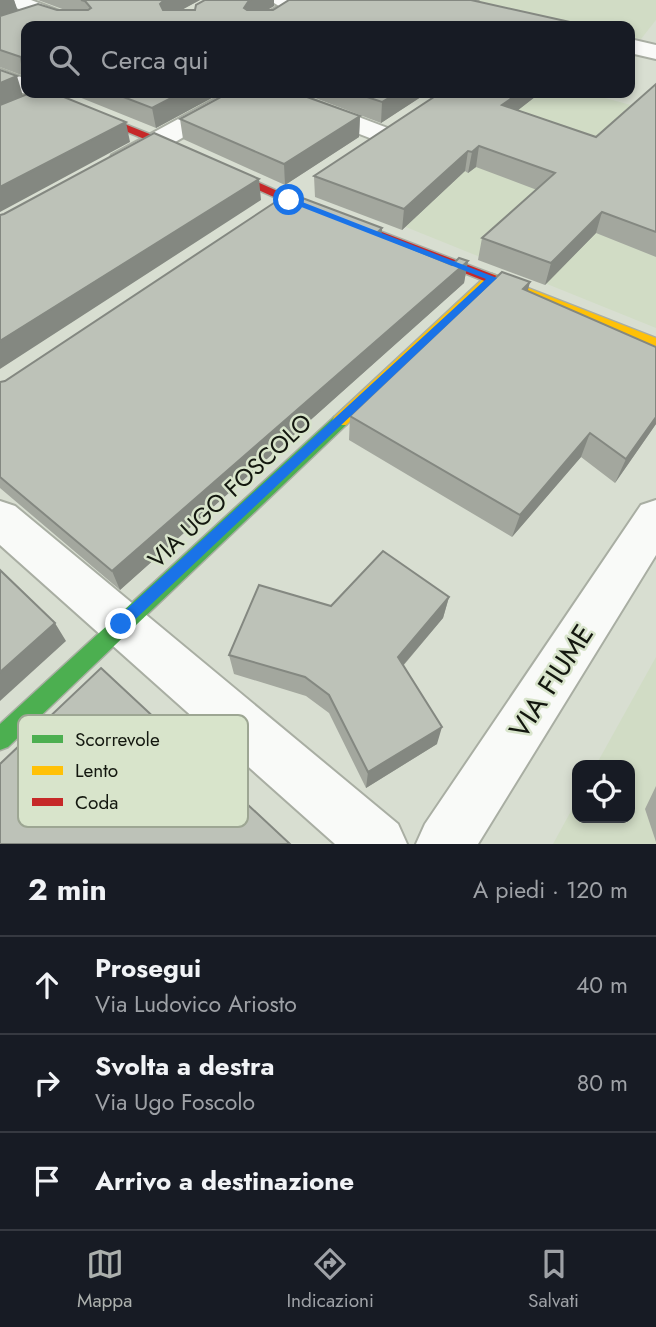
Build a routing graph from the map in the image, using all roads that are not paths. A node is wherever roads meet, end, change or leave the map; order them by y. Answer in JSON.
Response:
{"nodes":[{"id":1,"x":13,"y":0,"type":"edge"},
{"id":2,"x":279,"y":0,"type":"edge"},
{"id":3,"x":41,"y":12,"type":"junction"},
{"id":4,"x":67,"y":21,"type":"edge"},
{"id":5,"x":267,"y":21,"type":"edge"},
{"id":6,"x":10,"y":25,"type":"edge"},
{"id":7,"x":635,"y":47,"type":"edge"},
{"id":8,"x":656,"y":52,"type":"edge"},
{"id":9,"x":0,"y":76,"type":"edge"},
{"id":10,"x":21,"y":86,"type":"edge"},
{"id":11,"x":46,"y":98,"type":"edge"},
{"id":12,"x":234,"y":98,"type":"edge"},
{"id":13,"x":289,"y":98,"type":"edge"},
{"id":14,"x":390,"y":132,"type":"joint"},
{"id":15,"x":158,"y":141,"type":"junction"},
{"id":16,"x":363,"y":149,"type":"edge"},
{"id":17,"x":97,"y":174,"type":"edge"},
{"id":18,"x":310,"y":185,"type":"dead end"},
{"id":19,"x":284,"y":203,"type":"junction"},
{"id":20,"x":492,"y":278,"type":"junction"},
{"id":21,"x":656,"y":344,"type":"edge"},
{"id":22,"x":656,"y":518,"type":"edge"},
{"id":23,"x":0,"y":519,"type":"edge"},
{"id":24,"x":121,"y":624,"type":"junction"},
{"id":25,"x":25,"y":715,"type":"edge"},
{"id":26,"x":227,"y":715,"type":"edge"},
{"id":27,"x":18,"y":722,"type":"edge"},
{"id":28,"x":248,"y":733,"type":"edge"},
{"id":29,"x":0,"y":739,"type":"edge"},
{"id":30,"x":378,"y":844,"type":"edge"},
{"id":31,"x":445,"y":844,"type":"edge"}],
"edges":[{"from":1,"to":3,"type":"street"},
{"from":2,"to":5,"type":"street"},
{"from":3,"to":4,"type":"street"},
{"from":3,"to":6,"type":"street"},
{"from":7,"to":8,"type":"street"},
{"from":9,"to":10,"type":"street"},
{"from":11,"to":15,"type":"street"},
{"from":12,"to":15,"type":"street"},
{"from":13,"to":14,"type":"street"},
{"from":14,"to":16,"type":"street"},
{"from":15,"to":17,"type":"street"},
{"from":15,"to":19,"type":"street"},
{"from":18,"to":19,"type":"street"},
{"from":19,"to":20,"type":"street"},
{"from":20,"to":21,"type":"street"},
{"from":20,"to":24,"type":"street","name":"VIA UGO FOSCOLO"},
{"from":22,"to":31,"type":"street","name":"VIA FIUME"},
{"from":23,"to":24,"type":"street"},
{"from":24,"to":25,"type":"street","name":"VIA UGO FOSCOLO"},
{"from":24,"to":26,"type":"street"},
{"from":27,"to":29,"type":"street","name":"VIA UGO FOSCOLO"},
{"from":28,"to":30,"type":"street"}]}
